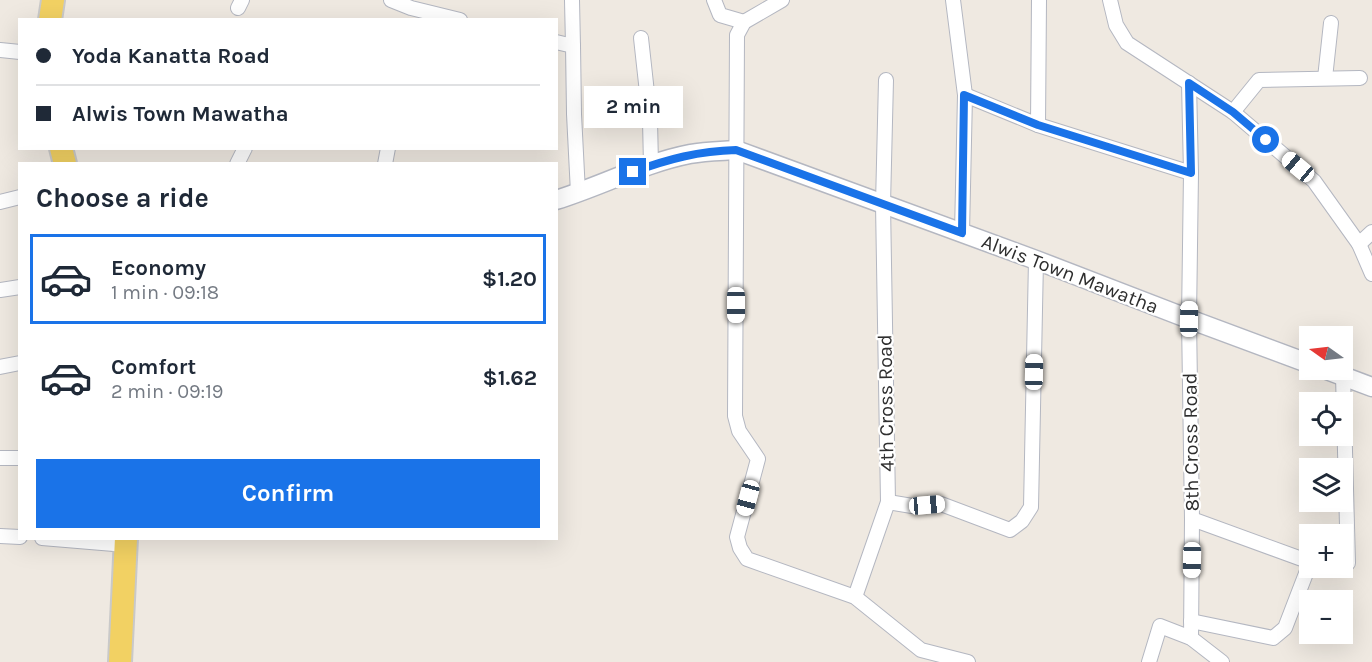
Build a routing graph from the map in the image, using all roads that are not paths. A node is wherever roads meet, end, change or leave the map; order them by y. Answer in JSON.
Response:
{"nodes":[{"id":1,"x":53,"y":0,"type":"edge"},
{"id":2,"x":391,"y":0,"type":"edge"},
{"id":3,"x":572,"y":0,"type":"edge"},
{"id":4,"x":714,"y":0,"type":"edge"},
{"id":5,"x":782,"y":0,"type":"edge"},
{"id":6,"x":953,"y":0,"type":"edge"},
{"id":7,"x":1039,"y":0,"type":"edge"},
{"id":8,"x":1110,"y":0,"type":"edge"},
{"id":9,"x":410,"y":14,"type":"edge"},
{"id":10,"x":50,"y":18,"type":"edge"},
{"id":11,"x":443,"y":18,"type":"edge"},
{"id":12,"x":744,"y":22,"type":"junction"},
{"id":13,"x":1331,"y":23,"type":"dead end"},
{"id":14,"x":641,"y":38,"type":"dead end"},
{"id":15,"x":558,"y":42,"type":"edge"},
{"id":16,"x":573,"y":46,"type":"junction"},
{"id":17,"x":0,"y":50,"type":"edge"},
{"id":18,"x":18,"y":52,"type":"edge"},
{"id":19,"x":1325,"y":78,"type":"junction"},
{"id":20,"x":1360,"y":78,"type":"dead end"},
{"id":21,"x":886,"y":80,"type":"dead end"},
{"id":22,"x":1189,"y":83,"type":"junction"},
{"id":23,"x":964,"y":95,"type":"junction"},
{"id":24,"x":1233,"y":112,"type":"junction"},
{"id":25,"x":1038,"y":125,"type":"junction"},
{"id":26,"x":736,"y":150,"type":"junction"},
{"id":27,"x":651,"y":165,"type":"junction"},
{"id":28,"x":1191,"y":173,"type":"junction"},
{"id":29,"x":578,"y":193,"type":"junction"},
{"id":30,"x":18,"y":198,"type":"edge"},
{"id":31,"x":558,"y":199,"type":"edge"},
{"id":32,"x":0,"y":202,"type":"edge"},
{"id":33,"x":883,"y":204,"type":"junction"},
{"id":34,"x":1372,"y":232,"type":"edge"},
{"id":35,"x":962,"y":233,"type":"junction"},
{"id":36,"x":1359,"y":244,"type":"junction"},
{"id":37,"x":1036,"y":260,"type":"junction"},
{"id":38,"x":1372,"y":274,"type":"edge"},
{"id":39,"x":18,"y":287,"type":"edge"},
{"id":40,"x":0,"y":290,"type":"edge"},
{"id":41,"x":1189,"y":319,"type":"junction"},
{"id":42,"x":1299,"y":360,"type":"edge"},
{"id":43,"x":18,"y":363,"type":"edge"},
{"id":44,"x":0,"y":366,"type":"edge"},
{"id":45,"x":1343,"y":380,"type":"edge"},
{"id":46,"x":1353,"y":380,"type":"edge"},
{"id":47,"x":1372,"y":387,"type":"edge"},
{"id":48,"x":18,"y":458,"type":"edge"},
{"id":49,"x":0,"y":459,"type":"edge"},
{"id":50,"x":888,"y":502,"type":"junction"},
{"id":51,"x":1192,"y":519,"type":"junction"},
{"id":52,"x":1347,"y":524,"type":"edge"},
{"id":53,"x":0,"y":536,"type":"edge"},
{"id":54,"x":18,"y":537,"type":"edge"},
{"id":55,"x":84,"y":540,"type":"edge"},
{"id":56,"x":126,"y":542,"type":"edge"},
{"id":57,"x":1299,"y":559,"type":"edge"},
{"id":58,"x":1304,"y":578,"type":"edge"},
{"id":59,"x":855,"y":597,"type":"junction"},
{"id":60,"x":1191,"y":621,"type":"junction"},
{"id":61,"x":1191,"y":638,"type":"junction"},
{"id":62,"x":120,"y":662,"type":"edge"},
{"id":63,"x":968,"y":662,"type":"edge"},
{"id":64,"x":1149,"y":662,"type":"edge"},
{"id":65,"x":1222,"y":662,"type":"edge"}],
"edges":[{"from":1,"to":10,"type":"main road"},
{"from":2,"to":9,"type":"street"},
{"from":3,"to":16,"type":"street"},
{"from":4,"to":12,"type":"street"},
{"from":5,"to":12,"type":"street"},
{"from":6,"to":23,"type":"street"},
{"from":7,"to":25,"type":"street"},
{"from":8,"to":22,"type":"street"},
{"from":9,"to":11,"type":"street"},
{"from":12,"to":26,"type":"street"},
{"from":13,"to":19,"type":"street"},
{"from":14,"to":27,"type":"street"},
{"from":15,"to":16,"type":"street"},
{"from":16,"to":29,"type":"street"},
{"from":17,"to":18,"type":"street"},
{"from":19,"to":20,"type":"street"},
{"from":19,"to":24,"type":"street"},
{"from":21,"to":33,"type":"street","name":"4th Cross Road"},
{"from":22,"to":24,"type":"street"},
{"from":22,"to":28,"type":"street","name":"8th Cross Road"},
{"from":23,"to":25,"type":"street"},
{"from":23,"to":35,"type":"street"},
{"from":24,"to":36,"type":"street"},
{"from":25,"to":28,"type":"street"},
{"from":26,"to":27,"type":"street","name":"Alwis Town Mawatha"},
{"from":26,"to":33,"type":"street","name":"Alwis Town Mawatha"},
{"from":26,"to":59,"type":"street"},
{"from":27,"to":29,"type":"street","name":"Alwis Town Mawatha"},
{"from":28,"to":41,"type":"street","name":"8th Cross Road"},
{"from":29,"to":31,"type":"street","name":"Alwis Town Mawatha"},
{"from":30,"to":32,"type":"street"},
{"from":33,"to":35,"type":"street","name":"Alwis Town Mawatha"},
{"from":33,"to":50,"type":"street","name":"4th Cross Road"},
{"from":34,"to":36,"type":"street"},
{"from":35,"to":37,"type":"street","name":"Alwis Town Mawatha"},
{"from":36,"to":38,"type":"street"},
{"from":37,"to":41,"type":"street","name":"Alwis Town Mawatha"},
{"from":37,"to":50,"type":"street"},
{"from":39,"to":40,"type":"street"},
{"from":41,"to":42,"type":"street","name":"Alwis Town Mawatha"},
{"from":41,"to":51,"type":"street","name":"8th Cross Road"},
{"from":43,"to":44,"type":"street"},
{"from":45,"to":52,"type":"street"},
{"from":46,"to":47,"type":"street"},
{"from":48,"to":49,"type":"street"},
{"from":50,"to":59,"type":"street","name":"4th Cross Road"},
{"from":51,"to":57,"type":"street"},
{"from":51,"to":60,"type":"street","name":"8th Cross Road"},
{"from":53,"to":54,"type":"street"},
{"from":55,"to":56,"type":"street"},
{"from":56,"to":62,"type":"main road"},
{"from":58,"to":60,"type":"street"},
{"from":59,"to":63,"type":"street"},
{"from":60,"to":61,"type":"street","name":"8th Cross Road"},
{"from":61,"to":64,"type":"street"},
{"from":61,"to":65,"type":"street"}]}
